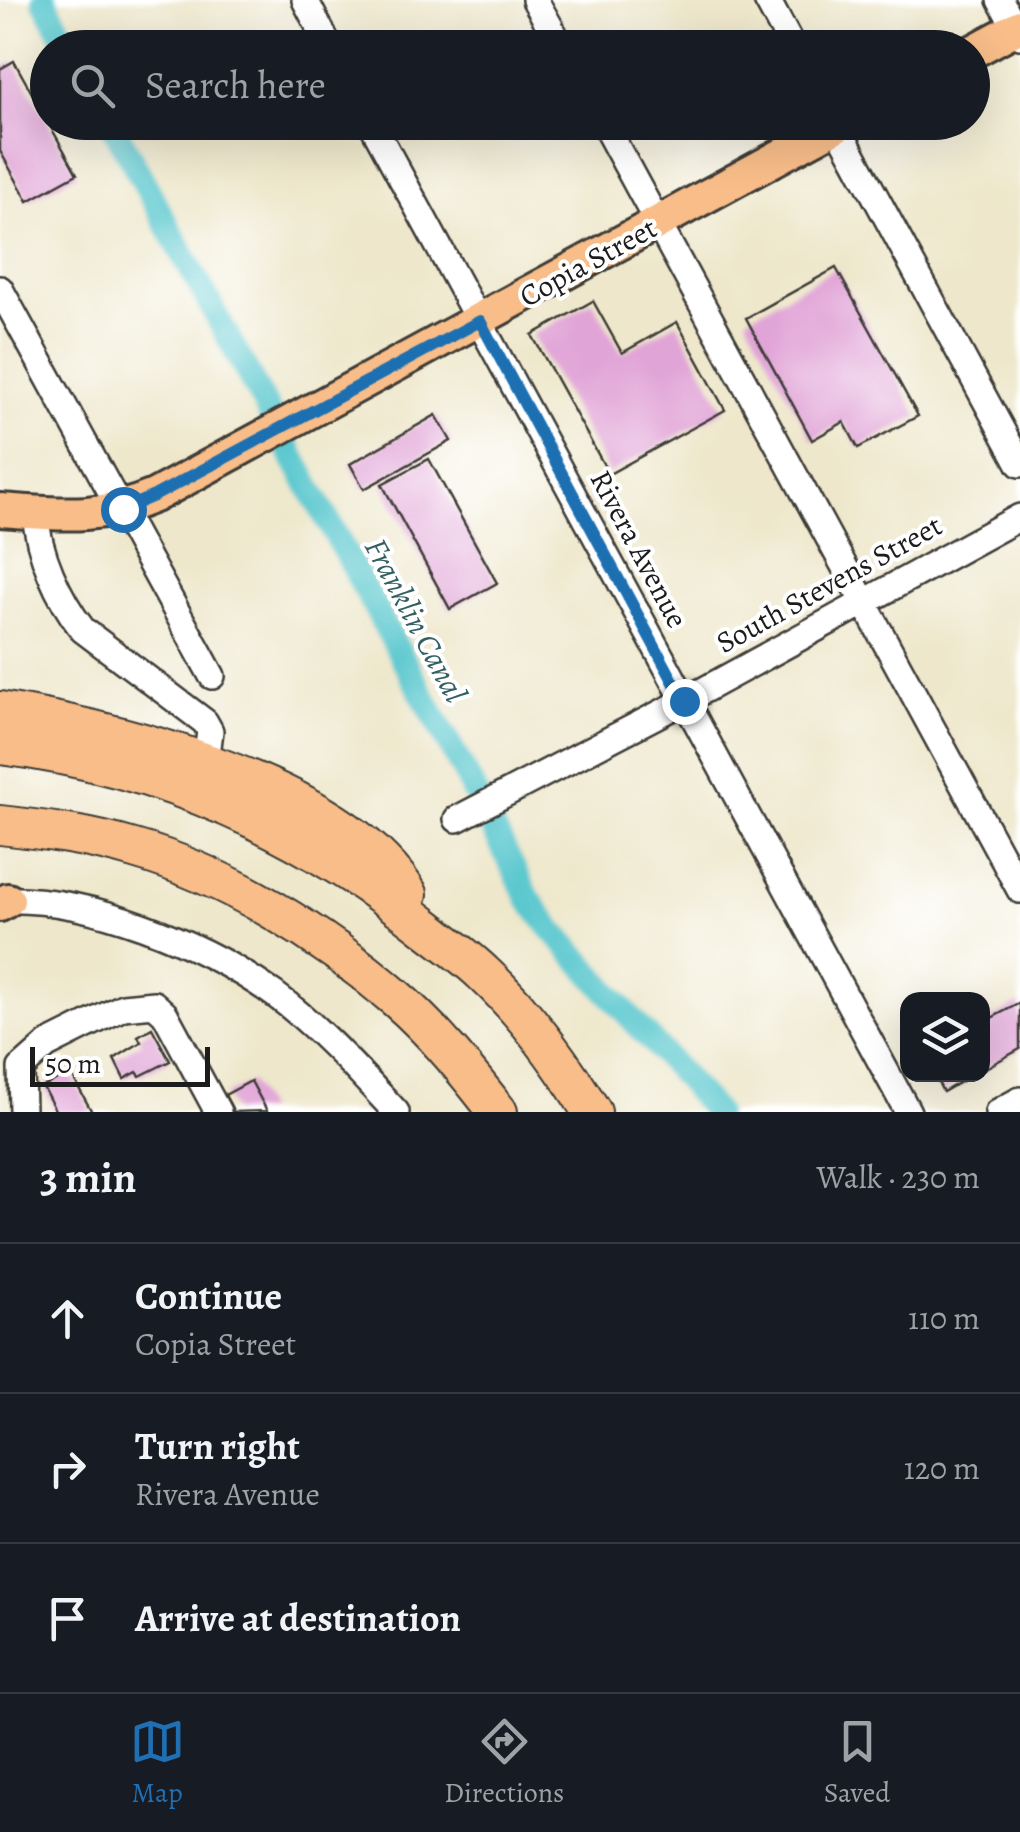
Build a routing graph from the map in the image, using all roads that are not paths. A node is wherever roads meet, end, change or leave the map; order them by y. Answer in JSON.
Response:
{"nodes":[{"id":1,"x":304,"y":0,"type":"edge"},
{"id":2,"x":536,"y":0,"type":"edge"},
{"id":3,"x":768,"y":0,"type":"edge"},
{"id":4,"x":1014,"y":23,"type":"edge"},
{"id":5,"x":320,"y":30,"type":"edge"},
{"id":6,"x":552,"y":30,"type":"edge"},
{"id":7,"x":784,"y":30,"type":"edge"},
{"id":8,"x":990,"y":40,"type":"edge"},
{"id":9,"x":381,"y":140,"type":"edge"},
{"id":10,"x":613,"y":140,"type":"edge"},
{"id":11,"x":809,"y":140,"type":"edge"},
{"id":12,"x":847,"y":140,"type":"edge"},
{"id":13,"x":659,"y":224,"type":"junction"},
{"id":14,"x":0,"y":289,"type":"edge"},
{"id":15,"x":480,"y":321,"type":"junction"},
{"id":16,"x":1020,"y":464,"type":"edge"},
{"id":17,"x":123,"y":509,"type":"junction"},
{"id":18,"x":0,"y":510,"type":"edge"},
{"id":19,"x":34,"y":512,"type":"junction"},
{"id":20,"x":1020,"y":517,"type":"edge"},
{"id":21,"x":863,"y":603,"type":"junction"},
{"id":22,"x":212,"y":676,"type":"dead end"},
{"id":23,"x":684,"y":701,"type":"junction"},
{"id":24,"x":0,"y":711,"type":"edge"},
{"id":25,"x":0,"y":745,"type":"edge"},
{"id":26,"x":206,"y":763,"type":"junction"},
{"id":27,"x":457,"y":819,"type":"dead end"},
{"id":28,"x":0,"y":825,"type":"edge"},
{"id":29,"x":1020,"y":890,"type":"edge"},
{"id":30,"x":3,"y":902,"type":"edge"},
{"id":31,"x":430,"y":931,"type":"junction"},
{"id":32,"x":1020,"y":1100,"type":"edge"},
{"id":33,"x":22,"y":1112,"type":"edge"},
{"id":34,"x":218,"y":1112,"type":"edge"},
{"id":35,"x":396,"y":1112,"type":"edge"},
{"id":36,"x":498,"y":1112,"type":"edge"},
{"id":37,"x":592,"y":1112,"type":"edge"},
{"id":38,"x":908,"y":1112,"type":"edge"},
{"id":39,"x":998,"y":1112,"type":"edge"}],
"edges":[{"from":1,"to":5,"type":"street"},
{"from":2,"to":6,"type":"street"},
{"from":3,"to":7,"type":"street"},
{"from":4,"to":8,"type":"main road"},
{"from":9,"to":15,"type":"street","name":"Rivera Avenue"},
{"from":10,"to":13,"type":"street"},
{"from":11,"to":13,"type":"main road","name":"Copia Street"},
{"from":12,"to":16,"type":"street"},
{"from":13,"to":15,"type":"main road","name":"Copia Street"},
{"from":13,"to":21,"type":"street"},
{"from":14,"to":17,"type":"street"},
{"from":15,"to":17,"type":"main road","name":"Copia Street"},
{"from":15,"to":23,"type":"street","name":"Rivera Avenue"},
{"from":17,"to":19,"type":"main road","name":"Copia Street"},
{"from":17,"to":22,"type":"street"},
{"from":18,"to":19,"type":"main road","name":"Copia Street"},
{"from":19,"to":26,"type":"street"},
{"from":20,"to":21,"type":"street","name":"South Stevens Street"},
{"from":21,"to":23,"type":"street","name":"South Stevens Street"},
{"from":21,"to":29,"type":"street"},
{"from":23,"to":27,"type":"street","name":"South Stevens Street"},
{"from":23,"to":38,"type":"street","name":"Rivera Avenue"},
{"from":24,"to":26,"type":"highway"},
{"from":25,"to":31,"type":"highway"},
{"from":26,"to":31,"type":"highway"},
{"from":28,"to":36,"type":"highway"},
{"from":30,"to":35,"type":"street"},
{"from":31,"to":37,"type":"highway"},
{"from":32,"to":39,"type":"street"},
{"from":33,"to":34,"type":"street"}]}
